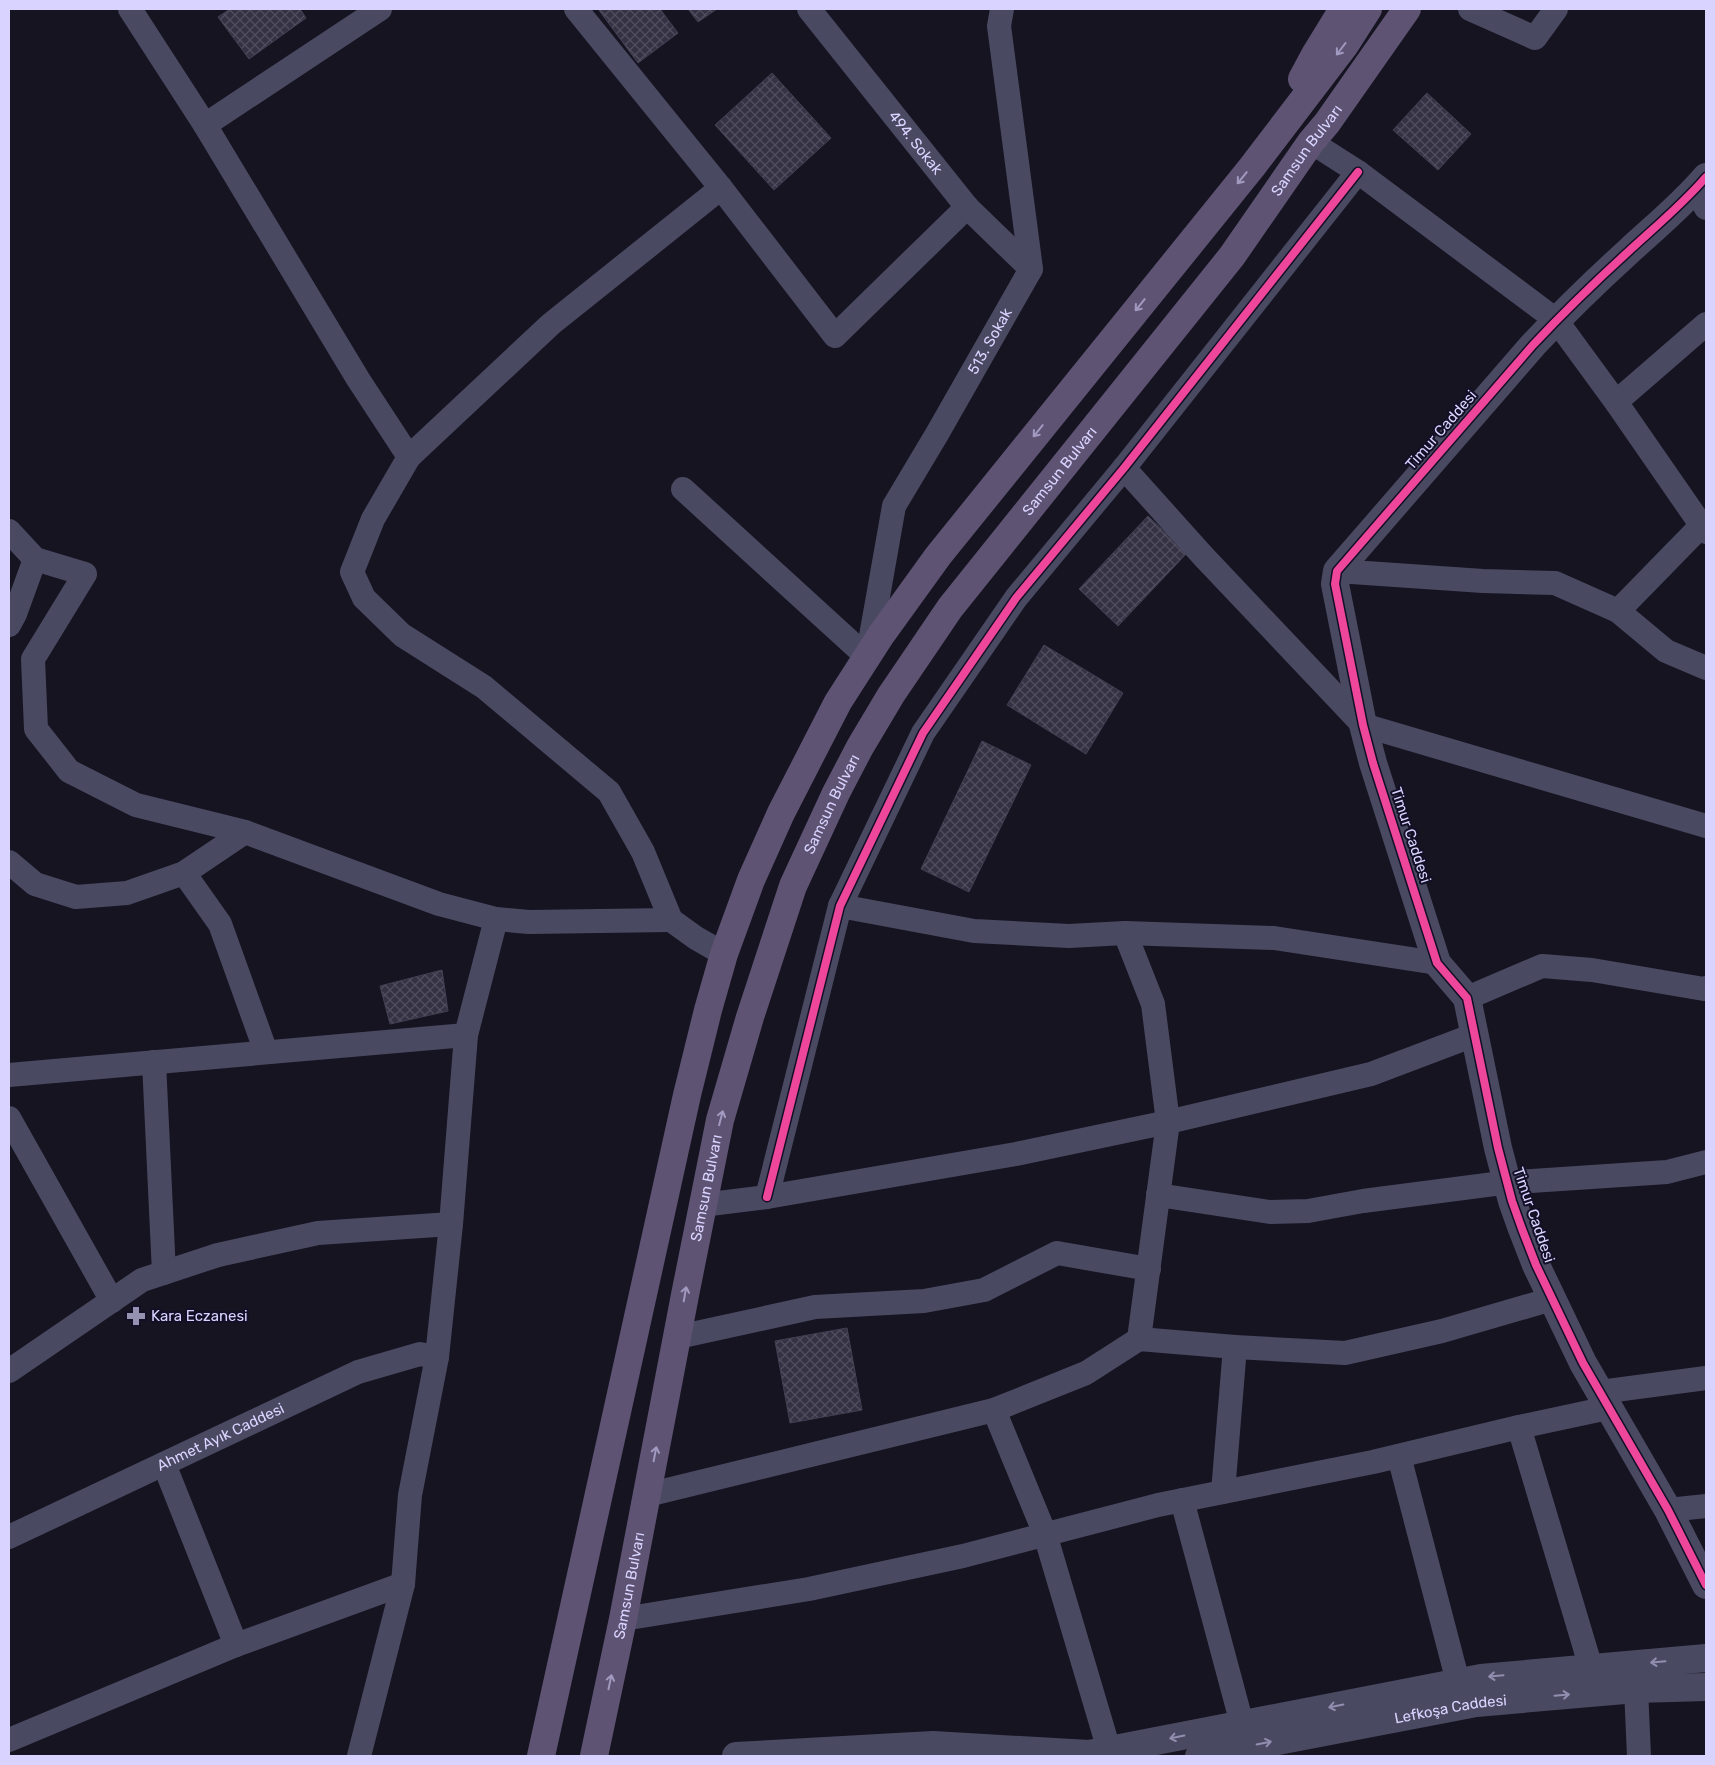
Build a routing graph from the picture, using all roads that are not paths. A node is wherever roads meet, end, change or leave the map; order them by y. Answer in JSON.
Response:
{"nodes":[{"id":1,"x":130,"y":9,"type":"edge"},
{"id":2,"x":380,"y":9,"type":"edge"},
{"id":3,"x":576,"y":9,"type":"edge"},
{"id":4,"x":809,"y":9,"type":"edge"},
{"id":5,"x":1002,"y":9,"type":"edge"},
{"id":6,"x":1343,"y":9,"type":"edge"},
{"id":7,"x":1368,"y":9,"type":"edge"},
{"id":8,"x":1407,"y":9,"type":"edge"},
{"id":9,"x":1426,"y":9,"type":"edge"},
{"id":10,"x":1470,"y":9,"type":"edge"},
{"id":11,"x":1556,"y":9,"type":"edge"},
{"id":12,"x":205,"y":125,"type":"junction"},
{"id":13,"x":1319,"y":133,"type":"junction"},
{"id":14,"x":1267,"y":146,"type":"junction"},
{"id":15,"x":1358,"y":172,"type":"junction"},
{"id":16,"x":721,"y":188,"type":"junction"},
{"id":17,"x":1703,"y":192,"type":"edge"},
{"id":18,"x":967,"y":207,"type":"junction"},
{"id":19,"x":1031,"y":269,"type":"junction"},
{"id":20,"x":1556,"y":320,"type":"junction"},
{"id":21,"x":1706,"y":324,"type":"edge"},
{"id":22,"x":1616,"y":402,"type":"junction"},
{"id":23,"x":409,"y":457,"type":"junction"},
{"id":24,"x":1124,"y":468,"type":"junction"},
{"id":25,"x":683,"y":488,"type":"dead end"},
{"id":26,"x":1704,"y":529,"type":"edge"},
{"id":27,"x":9,"y":531,"type":"edge"},
{"id":28,"x":35,"y":559,"type":"junction"},
{"id":29,"x":1337,"y":571,"type":"junction"},
{"id":30,"x":1618,"y":611,"type":"junction"},
{"id":31,"x":9,"y":625,"type":"edge"},
{"id":32,"x":867,"y":657,"type":"junction"},
{"id":33,"x":1706,"y":668,"type":"edge"},
{"id":34,"x":1363,"y":725,"type":"junction"},
{"id":35,"x":1706,"y":826,"type":"edge"},
{"id":36,"x":245,"y":832,"type":"junction"},
{"id":37,"x":9,"y":862,"type":"edge"},
{"id":38,"x":184,"y":873,"type":"junction"},
{"id":39,"x":840,"y":906,"type":"junction"},
{"id":40,"x":496,"y":919,"type":"junction"},
{"id":41,"x":671,"y":920,"type":"junction"},
{"id":42,"x":1125,"y":933,"type":"junction"},
{"id":43,"x":724,"y":954,"type":"junction"},
{"id":44,"x":1437,"y":963,"type":"junction"},
{"id":45,"x":1706,"y":994,"type":"edge"},
{"id":46,"x":1467,"y":998,"type":"junction"},
{"id":47,"x":466,"y":1035,"type":"junction"},
{"id":48,"x":1474,"y":1035,"type":"junction"},
{"id":49,"x":266,"y":1052,"type":"junction"},
{"id":50,"x":154,"y":1062,"type":"junction"},
{"id":51,"x":9,"y":1075,"type":"edge"},
{"id":52,"x":9,"y":1118,"type":"edge"},
{"id":53,"x":1168,"y":1122,"type":"junction"},
{"id":54,"x":1706,"y":1162,"type":"edge"},
{"id":55,"x":1507,"y":1183,"type":"junction"},
{"id":56,"x":1158,"y":1196,"type":"junction"},
{"id":57,"x":766,"y":1198,"type":"junction"},
{"id":58,"x":702,"y":1206,"type":"junction"},
{"id":59,"x":451,"y":1224,"type":"junction"},
{"id":60,"x":1148,"y":1269,"type":"junction"},
{"id":61,"x":164,"y":1273,"type":"junction"},
{"id":62,"x":1552,"y":1299,"type":"junction"},
{"id":63,"x":112,"y":1301,"type":"junction"},
{"id":64,"x":678,"y":1336,"type":"junction"},
{"id":65,"x":1139,"y":1339,"type":"junction"},
{"id":66,"x":1235,"y":1347,"type":"junction"},
{"id":67,"x":437,"y":1357,"type":"junction"},
{"id":68,"x":9,"y":1371,"type":"edge"},
{"id":69,"x":1706,"y":1378,"type":"edge"},
{"id":70,"x":1604,"y":1400,"type":"junction"},
{"id":71,"x":994,"y":1410,"type":"junction"},
{"id":72,"x":1519,"y":1427,"type":"junction"},
{"id":73,"x":1399,"y":1456,"type":"junction"},
{"id":74,"x":164,"y":1464,"type":"junction"},
{"id":75,"x":1223,"y":1492,"type":"junction"},
{"id":76,"x":648,"y":1494,"type":"junction"},
{"id":77,"x":1182,"y":1500,"type":"junction"},
{"id":78,"x":1706,"y":1506,"type":"edge"},
{"id":79,"x":1668,"y":1510,"type":"junction"},
{"id":80,"x":1045,"y":1534,"type":"junction"},
{"id":81,"x":9,"y":1537,"type":"edge"},
{"id":82,"x":403,"y":1584,"type":"junction"},
{"id":83,"x":1706,"y":1585,"type":"edge"},
{"id":84,"x":623,"y":1619,"type":"junction"},
{"id":85,"x":236,"y":1645,"type":"junction"},
{"id":86,"x":1706,"y":1658,"type":"edge"},
{"id":87,"x":1591,"y":1668,"type":"junction"},
{"id":88,"x":1458,"y":1682,"type":"junction"},
{"id":89,"x":1706,"y":1687,"type":"edge"},
{"id":90,"x":1636,"y":1689,"type":"junction"},
{"id":91,"x":1242,"y":1724,"type":"junction"},
{"id":92,"x":9,"y":1740,"type":"edge"},
{"id":93,"x":1109,"y":1750,"type":"junction"},
{"id":94,"x":359,"y":1756,"type":"edge"},
{"id":95,"x":541,"y":1756,"type":"edge"},
{"id":96,"x":594,"y":1756,"type":"edge"},
{"id":97,"x":736,"y":1756,"type":"edge"},
{"id":98,"x":1199,"y":1756,"type":"edge"},
{"id":99,"x":1639,"y":1756,"type":"edge"}],
"edges":[{"from":1,"to":12,"type":"street"},
{"from":2,"to":12,"type":"street"},
{"from":3,"to":16,"type":"street"},
{"from":4,"to":18,"type":"street","name":"494. Sokak"},
{"from":5,"to":19,"type":"street"},
{"from":6,"to":14,"type":"main road"},
{"from":7,"to":14,"type":"main road","one_way":true},
{"from":8,"to":13,"type":"main road","name":"Samsun Bulvarı"},
{"from":9,"to":13,"type":"main road"},
{"from":10,"to":11,"type":"street"},
{"from":12,"to":23,"type":"street"},
{"from":13,"to":15,"type":"street"},
{"from":58,"to":13,"type":"main road","name":"Samsun Bulvarı","one_way":true},
{"from":14,"to":32,"type":"main road","one_way":true},
{"from":15,"to":20,"type":"street"},
{"from":15,"to":24,"type":"street"},
{"from":16,"to":18,"type":"street"},
{"from":16,"to":23,"type":"street"},
{"from":17,"to":20,"type":"street","name":"Timur Caddesi"},
{"from":18,"to":19,"type":"street","name":"494. Sokak"},
{"from":19,"to":32,"type":"street","name":"513. Sokak"},
{"from":20,"to":22,"type":"street"},
{"from":20,"to":29,"type":"street","name":"Timur Caddesi"},
{"from":21,"to":22,"type":"street"},
{"from":22,"to":26,"type":"street"},
{"from":23,"to":41,"type":"street"},
{"from":24,"to":34,"type":"street"},
{"from":24,"to":39,"type":"street"},
{"from":25,"to":32,"type":"street"},
{"from":26,"to":30,"type":"street"},
{"from":27,"to":28,"type":"street"},
{"from":28,"to":31,"type":"street"},
{"from":28,"to":36,"type":"street"},
{"from":29,"to":30,"type":"street"},
{"from":29,"to":34,"type":"street","name":"Timur Caddesi"},
{"from":30,"to":33,"type":"street"},
{"from":32,"to":43,"type":"main road"},
{"from":34,"to":35,"type":"street"},
{"from":34,"to":44,"type":"street","name":"Timur Caddesi"},
{"from":36,"to":38,"type":"street"},
{"from":36,"to":40,"type":"street"},
{"from":37,"to":38,"type":"street"},
{"from":38,"to":49,"type":"street"},
{"from":39,"to":42,"type":"street"},
{"from":39,"to":57,"type":"street"},
{"from":40,"to":41,"type":"street"},
{"from":40,"to":47,"type":"street"},
{"from":41,"to":43,"type":"street"},
{"from":42,"to":44,"type":"street"},
{"from":42,"to":53,"type":"street"},
{"from":43,"to":95,"type":"main road"},
{"from":44,"to":46,"type":"street","name":"Timur Caddesi"},
{"from":45,"to":46,"type":"street"},
{"from":46,"to":48,"type":"street","name":"Timur Caddesi"},
{"from":47,"to":49,"type":"street"},
{"from":47,"to":59,"type":"street"},
{"from":48,"to":53,"type":"street"},
{"from":48,"to":55,"type":"street","name":"Timur Caddesi"},
{"from":49,"to":50,"type":"street"},
{"from":50,"to":51,"type":"street"},
{"from":50,"to":61,"type":"street"},
{"from":52,"to":63,"type":"street"},
{"from":53,"to":56,"type":"street"},
{"from":53,"to":57,"type":"street"},
{"from":54,"to":55,"type":"street"},
{"from":55,"to":56,"type":"street"},
{"from":55,"to":62,"type":"street","name":"Timur Caddesi"},
{"from":56,"to":60,"type":"street"},
{"from":57,"to":58,"type":"street"},
{"from":64,"to":58,"type":"main road","name":"Samsun Bulvarı","one_way":true},
{"from":59,"to":61,"type":"street"},
{"from":59,"to":67,"type":"street"},
{"from":60,"to":64,"type":"street"},
{"from":60,"to":65,"type":"street"},
{"from":61,"to":63,"type":"street"},
{"from":62,"to":66,"type":"street"},
{"from":62,"to":70,"type":"street","name":"Timur Caddesi"},
{"from":63,"to":68,"type":"street"},
{"from":76,"to":64,"type":"main road","name":"Samsun Bulvarı","one_way":true},
{"from":65,"to":66,"type":"street"},
{"from":65,"to":71,"type":"street"},
{"from":66,"to":75,"type":"street"},
{"from":67,"to":74,"type":"street","name":"Ahmet Ayık Caddesi"},
{"from":67,"to":82,"type":"street"},
{"from":69,"to":70,"type":"street"},
{"from":70,"to":72,"type":"street"},
{"from":70,"to":79,"type":"street","name":"Timur Caddesi"},
{"from":71,"to":76,"type":"street"},
{"from":71,"to":80,"type":"street"},
{"from":72,"to":73,"type":"street"},
{"from":72,"to":87,"type":"street"},
{"from":73,"to":75,"type":"street"},
{"from":73,"to":88,"type":"street"},
{"from":74,"to":81,"type":"street","name":"Ahmet Ayık Caddesi"},
{"from":74,"to":85,"type":"street"},
{"from":75,"to":77,"type":"street"},
{"from":76,"to":84,"type":"main road","name":"Samsun Bulvarı"},
{"from":77,"to":80,"type":"street"},
{"from":77,"to":91,"type":"street"},
{"from":78,"to":79,"type":"street"},
{"from":79,"to":83,"type":"street","name":"Timur Caddesi"},
{"from":80,"to":84,"type":"street"},
{"from":80,"to":93,"type":"street"},
{"from":82,"to":85,"type":"street"},
{"from":82,"to":94,"type":"street"},
{"from":96,"to":84,"type":"main road","name":"Samsun Bulvarı","one_way":true},
{"from":85,"to":92,"type":"street"},
{"from":86,"to":87,"type":"street","one_way":true},
{"from":87,"to":88,"type":"street","one_way":true},
{"from":88,"to":91,"type":"street","one_way":true},
{"from":89,"to":90,"type":"street","name":"Lefkoşa Caddesi"},
{"from":98,"to":90,"type":"street","name":"Lefkoşa Caddesi","one_way":true},
{"from":90,"to":99,"type":"street"},
{"from":91,"to":93,"type":"street","one_way":true},
{"from":93,"to":97,"type":"street"}]}
